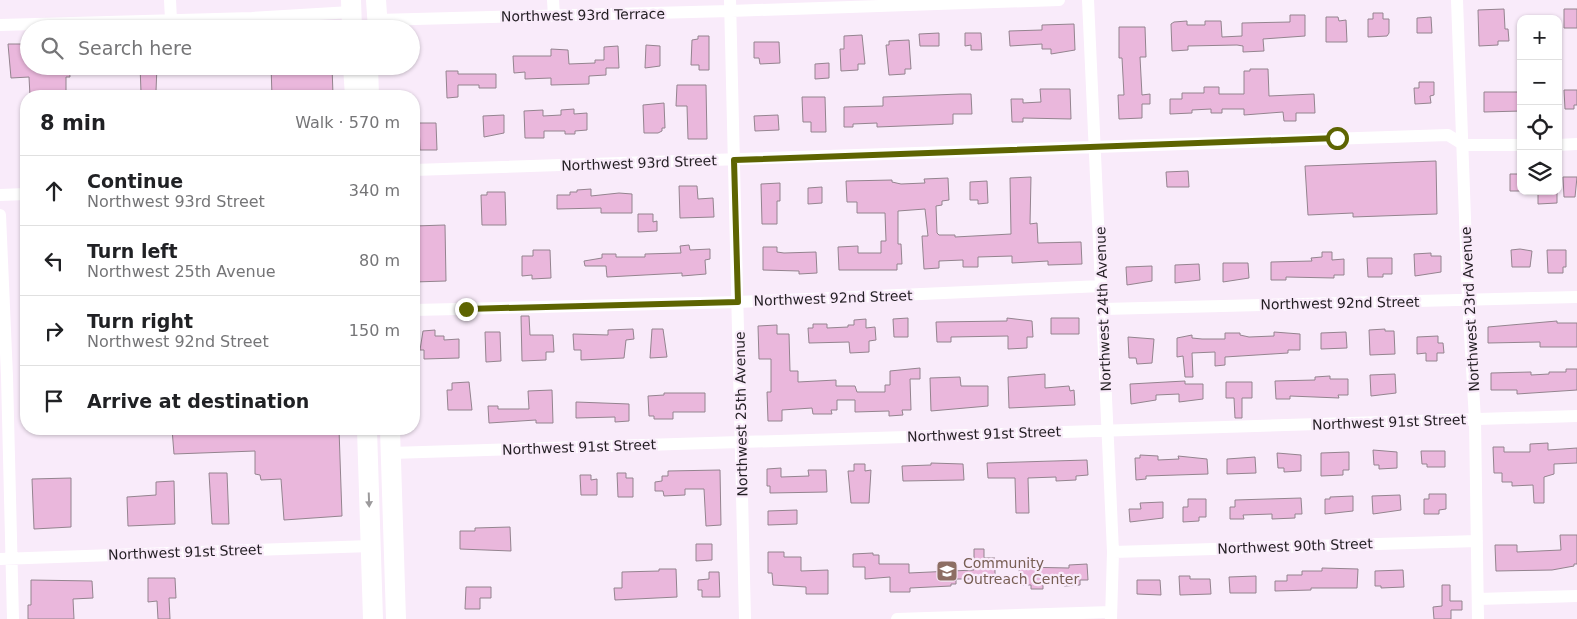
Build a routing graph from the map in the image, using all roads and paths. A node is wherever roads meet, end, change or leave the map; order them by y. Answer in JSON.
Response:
{"nodes":[{"id":1,"x":170,"y":0,"type":"edge"},
{"id":2,"x":553,"y":0,"type":"edge"},
{"id":3,"x":1059,"y":0,"type":"edge"},
{"id":4,"x":1088,"y":0,"type":"edge"},
{"id":5,"x":1458,"y":0,"type":"edge"},
{"id":6,"x":730,"y":6,"type":"edge"},
{"id":7,"x":354,"y":10,"type":"edge"},
{"id":8,"x":554,"y":16,"type":"junction"},
{"id":9,"x":374,"y":19,"type":"edge"},
{"id":10,"x":170,"y":20,"type":"joint"},
{"id":11,"x":20,"y":24,"type":"edge"},
{"id":12,"x":0,"y":25,"type":"edge"},
{"id":13,"x":354,"y":75,"type":"edge"},
{"id":14,"x":368,"y":75,"type":"edge"},
{"id":15,"x":379,"y":75,"type":"edge"},
{"id":16,"x":355,"y":90,"type":"edge"},
{"id":17,"x":369,"y":90,"type":"edge"},
{"id":18,"x":380,"y":90,"type":"edge"},
{"id":19,"x":1562,"y":144,"type":"edge"},
{"id":20,"x":1577,"y":144,"type":"edge"},
{"id":21,"x":1464,"y":145,"type":"junction"},
{"id":22,"x":1517,"y":145,"type":"edge"},
{"id":23,"x":1095,"y":146,"type":"junction"},
{"id":24,"x":734,"y":160,"type":"junction"},
{"id":25,"x":420,"y":170,"type":"edge"},
{"id":26,"x":20,"y":194,"type":"edge"},
{"id":27,"x":0,"y":195,"type":"edge"},
{"id":28,"x":0,"y":215,"type":"edge"},
{"id":29,"x":1102,"y":286,"type":"junction"},
{"id":30,"x":1577,"y":297,"type":"edge"},
{"id":31,"x":1468,"y":300,"type":"junction"},
{"id":32,"x":738,"y":302,"type":"junction"},
{"id":33,"x":1103,"y":309,"type":"junction"},
{"id":34,"x":420,"y":310,"type":"edge"},
{"id":35,"x":4,"y":376,"type":"edge"},
{"id":36,"x":1577,"y":416,"type":"edge"},
{"id":37,"x":1475,"y":420,"type":"junction"},
{"id":38,"x":1108,"y":430,"type":"junction"},
{"id":39,"x":367,"y":435,"type":"edge"},
{"id":40,"x":390,"y":435,"type":"edge"},
{"id":41,"x":742,"y":442,"type":"junction"},
{"id":42,"x":391,"y":453,"type":"junction"},
{"id":43,"x":392,"y":517,"type":"junction"},
{"id":44,"x":1477,"y":541,"type":"junction"},
{"id":45,"x":370,"y":546,"type":"junction"},
{"id":46,"x":1113,"y":552,"type":"junction"},
{"id":47,"x":6,"y":559,"type":"edge"},
{"id":48,"x":1577,"y":596,"type":"edge"},
{"id":49,"x":1479,"y":599,"type":"junction"},
{"id":50,"x":1111,"y":616,"type":"edge"},
{"id":51,"x":13,"y":619,"type":"edge"},
{"id":52,"x":373,"y":619,"type":"edge"},
{"id":53,"x":386,"y":619,"type":"edge"},
{"id":54,"x":396,"y":619,"type":"edge"},
{"id":55,"x":745,"y":619,"type":"edge"},
{"id":56,"x":897,"y":619,"type":"edge"},
{"id":57,"x":1478,"y":619,"type":"edge"}],
"edges":[{"from":1,"to":10,"type":"street"},
{"from":2,"to":8,"type":"street"},
{"from":3,"to":6,"type":"street","name":"Northwest 93rd Terrace"},
{"from":4,"to":23,"type":"street","name":"Northwest 24th Avenue"},
{"from":5,"to":21,"type":"street","name":"Northwest 23rd Avenue"},
{"from":6,"to":8,"type":"street","name":"Northwest 93rd Terrace"},
{"from":6,"to":24,"type":"street","name":"Northwest 25th Avenue"},
{"from":7,"to":9,"type":"main road"},
{"from":7,"to":10,"type":"street"},
{"from":8,"to":9,"type":"street","name":"Northwest 93rd Terrace"},
{"from":11,"to":12,"type":"street"},
{"from":13,"to":16,"type":"main road"},
{"from":14,"to":17,"type":"main road"},
{"from":15,"to":18,"type":"main road"},
{"from":19,"to":20,"type":"street"},
{"from":21,"to":22,"type":"street","name":"Northwest 93rd Street"},
{"from":21,"to":23,"type":"street","name":"Northwest 93rd Street"},
{"from":21,"to":31,"type":"street","name":"Northwest 23rd Avenue"},
{"from":23,"to":24,"type":"street","name":"Northwest 93rd Street"},
{"from":23,"to":29,"type":"street","name":"Northwest 24th Avenue"},
{"from":24,"to":25,"type":"street","name":"Northwest 93rd Street"},
{"from":24,"to":32,"type":"street","name":"Northwest 25th Avenue"},
{"from":26,"to":27,"type":"street"},
{"from":28,"to":35,"type":"street"},
{"from":29,"to":32,"type":"street","name":"Northwest 92nd Street"},
{"from":29,"to":33,"type":"street","name":"Northwest 24th Avenue"},
{"from":30,"to":31,"type":"street","name":"Northwest 92nd Street"},
{"from":31,"to":33,"type":"street","name":"Northwest 92nd Street"},
{"from":31,"to":37,"type":"street","name":"Northwest 23rd Avenue"},
{"from":32,"to":34,"type":"street","name":"Northwest 92nd Street"},
{"from":32,"to":41,"type":"street","name":"Northwest 25th Avenue"},
{"from":33,"to":38,"type":"street","name":"Northwest 24th Avenue"},
{"from":35,"to":47,"type":"street"},
{"from":36,"to":37,"type":"street","name":"Northwest 91st Street"},
{"from":37,"to":38,"type":"street","name":"Northwest 91st Street"},
{"from":37,"to":44,"type":"street","name":"Northwest 23rd Avenue"},
{"from":38,"to":41,"type":"street","name":"Northwest 91st Street"},
{"from":38,"to":46,"type":"street","name":"Northwest 24th Avenue"},
{"from":39,"to":45,"type":"main road","one_way":true},
{"from":40,"to":42,"type":"main road"},
{"from":41,"to":42,"type":"street","name":"Northwest 91st Street"},
{"from":41,"to":55,"type":"street","name":"Northwest 25th Avenue"},
{"from":42,"to":43,"type":"main road"},
{"from":43,"to":45,"type":"main road"},
{"from":43,"to":54,"type":"main road"},
{"from":44,"to":46,"type":"street","name":"Northwest 90th Street"},
{"from":44,"to":49,"type":"street","name":"Northwest 23rd Avenue"},
{"from":45,"to":47,"type":"street","name":"Northwest 91st Street"},
{"from":45,"to":52,"type":"main road"},
{"from":45,"to":53,"type":"main road"},
{"from":46,"to":50,"type":"street","name":"Northwest 24th Avenue"},
{"from":47,"to":51,"type":"street"},
{"from":48,"to":49,"type":"street"},
{"from":49,"to":57,"type":"street","name":"Northwest 23rd Avenue"},
{"from":50,"to":56,"type":"street"}]}
